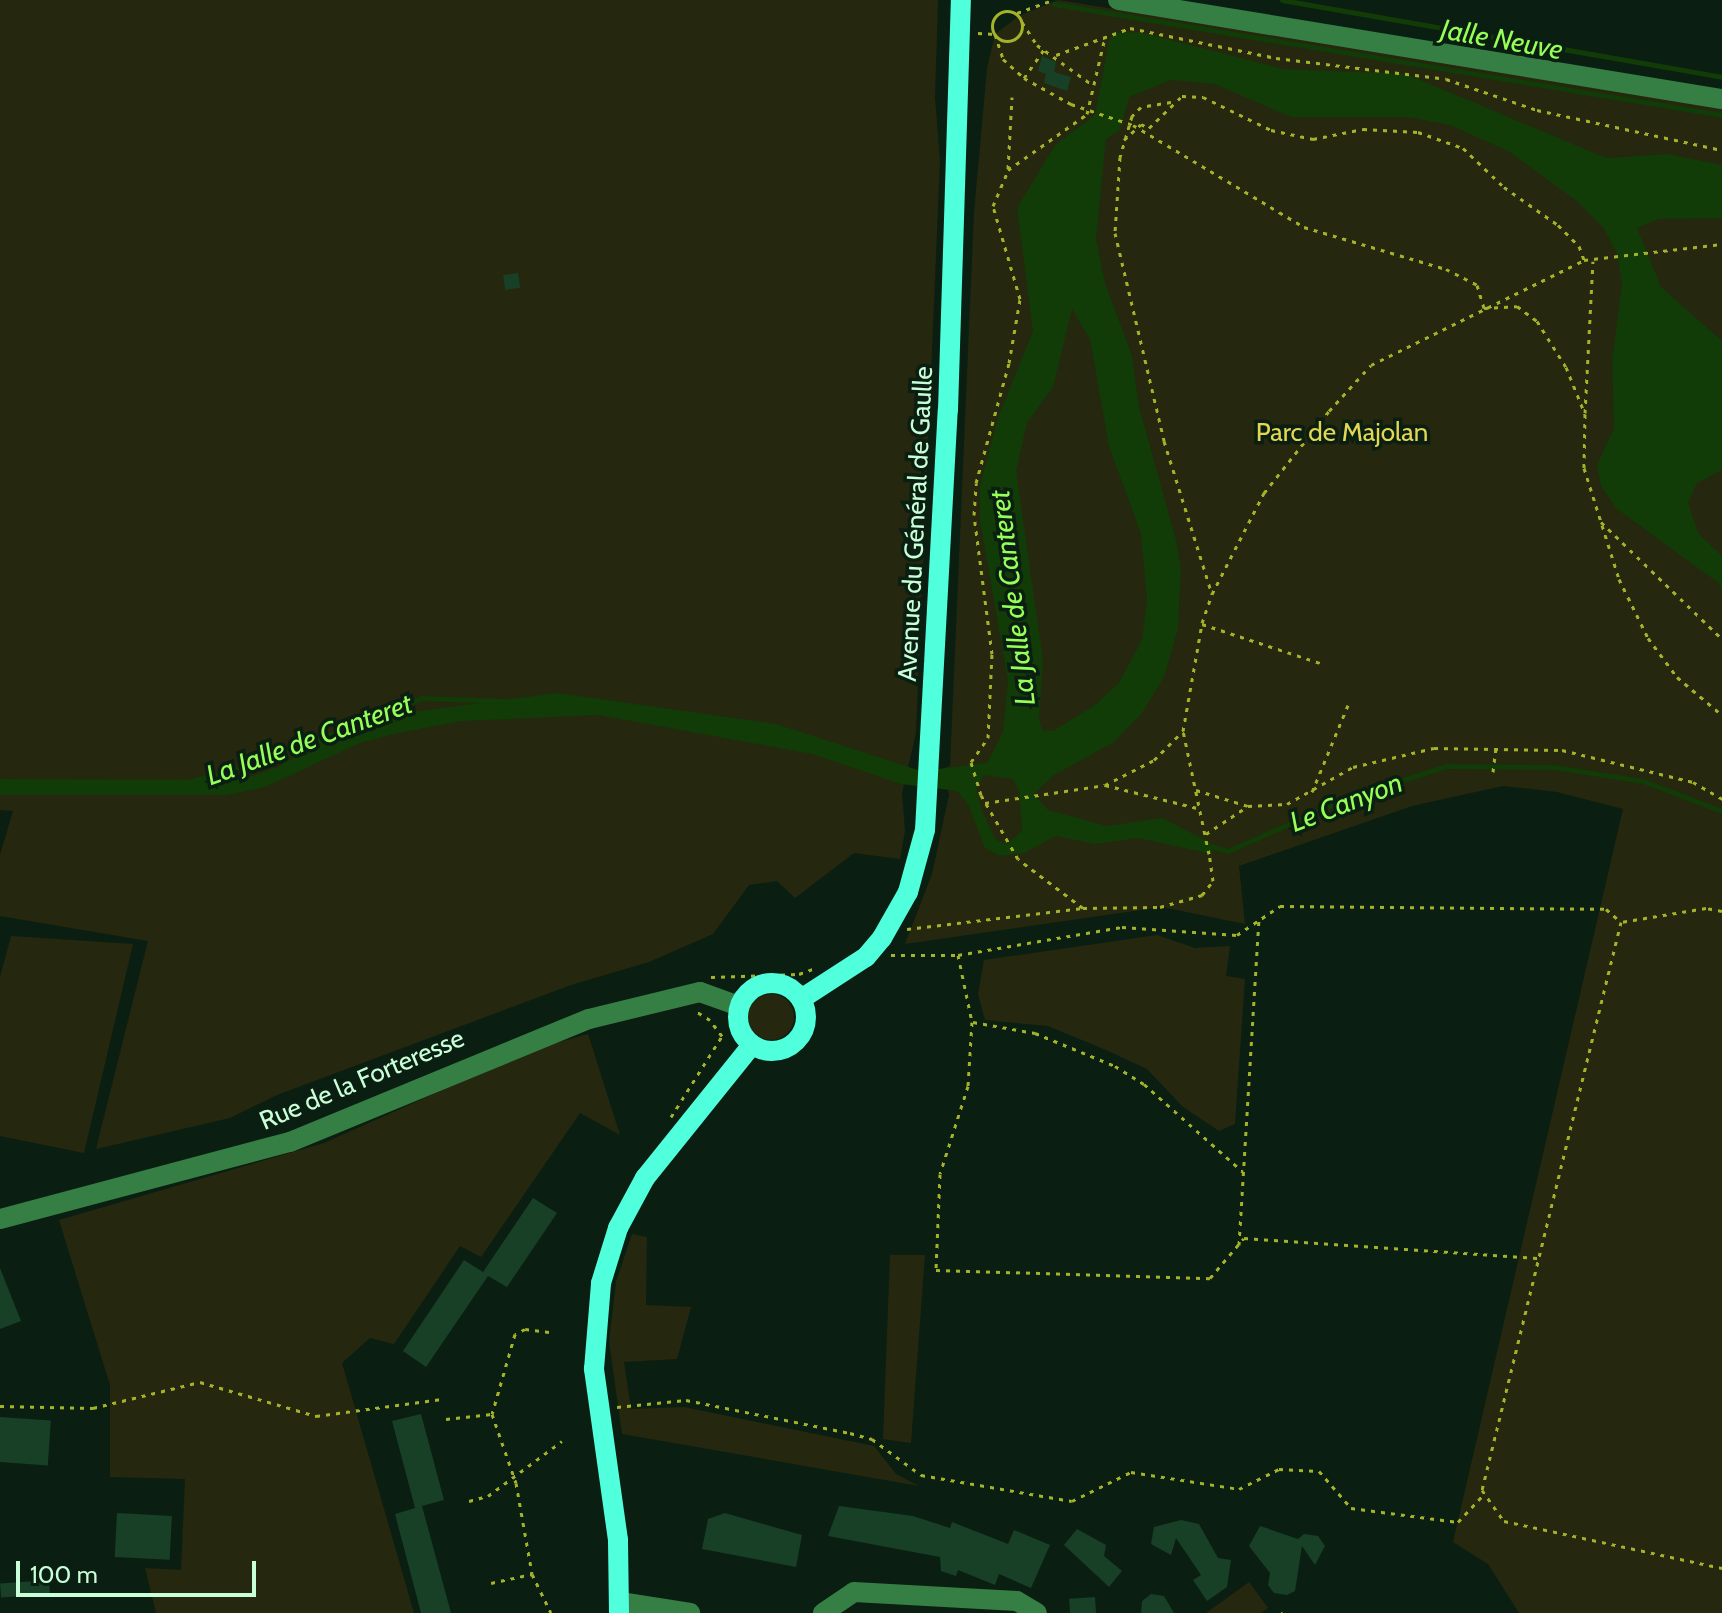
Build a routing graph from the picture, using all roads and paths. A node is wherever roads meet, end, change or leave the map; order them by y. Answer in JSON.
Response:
{"nodes":[{"id":1,"x":961,"y":0,"type":"edge"},
{"id":2,"x":1052,"y":0,"type":"edge"},
{"id":3,"x":1118,"y":0,"type":"edge"},
{"id":4,"x":1017,"y":13,"type":"junction"},
{"id":5,"x":1022,"y":22,"type":"junction"},
{"id":6,"x":995,"y":34,"type":"junction"},
{"id":7,"x":1105,"y":37,"type":"junction"},
{"id":8,"x":1044,"y":49,"type":"junction"},
{"id":9,"x":1056,"y":55,"type":"junction"},
{"id":10,"x":1024,"y":78,"type":"junction"},
{"id":11,"x":1094,"y":86,"type":"junction"},
{"id":12,"x":1012,"y":97,"type":"dead end"},
{"id":13,"x":1722,"y":99,"type":"edge"},
{"id":14,"x":1172,"y":102,"type":"junction"},
{"id":15,"x":1138,"y":129,"type":"junction"},
{"id":16,"x":1124,"y":140,"type":"junction"},
{"id":17,"x":1722,"y":150,"type":"edge"},
{"id":18,"x":1008,"y":170,"type":"junction"},
{"id":19,"x":1722,"y":244,"type":"edge"},
{"id":20,"x":1584,"y":260,"type":"junction"},
{"id":21,"x":1593,"y":261,"type":"junction"},
{"id":22,"x":1484,"y":308,"type":"junction"},
{"id":23,"x":1585,"y":414,"type":"junction"},
{"id":24,"x":1599,"y":520,"type":"junction"},
{"id":25,"x":1212,"y":594,"type":"junction"},
{"id":26,"x":1202,"y":624,"type":"dead end"},
{"id":27,"x":1722,"y":639,"type":"edge"},
{"id":28,"x":1320,"y":663,"type":"dead end"},
{"id":29,"x":1348,"y":705,"type":"dead end"},
{"id":30,"x":1722,"y":715,"type":"edge"},
{"id":31,"x":1183,"y":731,"type":"junction"},
{"id":32,"x":1496,"y":746,"type":"junction"},
{"id":33,"x":1493,"y":772,"type":"dead end"},
{"id":34,"x":1105,"y":785,"type":"junction"},
{"id":35,"x":1196,"y":790,"type":"junction"},
{"id":36,"x":1312,"y":792,"type":"junction"},
{"id":37,"x":1722,"y":799,"type":"edge"},
{"id":38,"x":985,"y":803,"type":"junction"},
{"id":39,"x":1248,"y":806,"type":"junction"},
{"id":40,"x":1201,"y":809,"type":"junction"},
{"id":41,"x":1206,"y":837,"type":"junction"},
{"id":42,"x":1083,"y":908,"type":"junction"},
{"id":43,"x":1722,"y":911,"type":"edge"},
{"id":44,"x":1259,"y":919,"type":"junction"},
{"id":45,"x":1621,"y":922,"type":"junction"},
{"id":46,"x":903,"y":930,"type":"dead end"},
{"id":47,"x":885,"y":955,"type":"dead end"},
{"id":48,"x":958,"y":955,"type":"junction"},
{"id":49,"x":814,"y":968,"type":"dead end"},
{"id":50,"x":732,"y":976,"type":"dead end"},
{"id":51,"x":801,"y":999,"type":"junction"},
{"id":52,"x":739,"y":1006,"type":"junction"},
{"id":53,"x":710,"y":1020,"type":"dead end"},
{"id":54,"x":972,"y":1022,"type":"junction"},
{"id":55,"x":752,"y":1045,"type":"junction"},
{"id":56,"x":715,"y":1048,"type":"dead end"},
{"id":57,"x":1243,"y":1172,"type":"junction"},
{"id":58,"x":0,"y":1219,"type":"edge"},
{"id":59,"x":1239,"y":1245,"type":"junction"},
{"id":60,"x":1539,"y":1258,"type":"junction"},
{"id":61,"x":549,"y":1332,"type":"dead end"},
{"id":62,"x":442,"y":1399,"type":"dead end"},
{"id":63,"x":0,"y":1406,"type":"edge"},
{"id":64,"x":600,"y":1410,"type":"junction"},
{"id":65,"x":492,"y":1414,"type":"junction"},
{"id":66,"x":446,"y":1419,"type":"dead end"},
{"id":67,"x":562,"y":1441,"type":"dead end"},
{"id":68,"x":513,"y":1476,"type":"junction"},
{"id":69,"x":1484,"y":1494,"type":"junction"},
{"id":70,"x":469,"y":1501,"type":"dead end"},
{"id":71,"x":1722,"y":1568,"type":"edge"},
{"id":72,"x":532,"y":1574,"type":"junction"},
{"id":73,"x":491,"y":1583,"type":"dead end"},
{"id":74,"x":924,"y":1606,"type":"edge"},
{"id":75,"x":620,"y":1608,"type":"edge"},
{"id":76,"x":551,"y":1613,"type":"edge"},
{"id":77,"x":690,"y":1613,"type":"edge"},
{"id":78,"x":823,"y":1613,"type":"edge"},
{"id":79,"x":1037,"y":1613,"type":"edge"}],
"edges":[{"from":1,"to":51,"type":"main road","name":"Avenue du Général de Gaulle"},
{"from":2,"to":4,"type":"path"},
{"from":3,"to":13,"type":"street"},
{"from":4,"to":5,"type":"path"},
{"from":4,"to":6,"type":"path"},
{"from":5,"to":6,"type":"path"},
{"from":5,"to":8,"type":"path"},
{"from":6,"to":10,"type":"path"},
{"from":7,"to":9,"type":"path"},
{"from":7,"to":11,"type":"path"},
{"from":7,"to":17,"type":"path"},
{"from":8,"to":9,"type":"path"},
{"from":8,"to":10,"type":"path"},
{"from":9,"to":11,"type":"path"},
{"from":10,"to":15,"type":"path","bridge":true},
{"from":11,"to":18,"type":"path"},
{"from":12,"to":18,"type":"path"},
{"from":14,"to":15,"type":"path"},
{"from":14,"to":16,"type":"path"},
{"from":14,"to":20,"type":"path"},
{"from":15,"to":16,"type":"path"},
{"from":15,"to":22,"type":"path"},
{"from":16,"to":25,"type":"path"},
{"from":18,"to":38,"type":"path"},
{"from":19,"to":21,"type":"path"},
{"from":20,"to":21,"type":"path"},
{"from":20,"to":22,"type":"path"},
{"from":21,"to":23,"type":"path"},
{"from":22,"to":23,"type":"path"},
{"from":22,"to":25,"type":"path"},
{"from":23,"to":24,"type":"path"},
{"from":24,"to":27,"type":"path"},
{"from":24,"to":30,"type":"path"},
{"from":25,"to":31,"type":"path"},
{"from":26,"to":28,"type":"path"},
{"from":29,"to":36,"type":"path"},
{"from":31,"to":34,"type":"path"},
{"from":31,"to":35,"type":"path"},
{"from":32,"to":33,"type":"path"},
{"from":32,"to":36,"type":"path"},
{"from":32,"to":37,"type":"path"},
{"from":34,"to":38,"type":"path"},
{"from":34,"to":40,"type":"path"},
{"from":35,"to":39,"type":"path"},
{"from":35,"to":40,"type":"path"},
{"from":36,"to":39,"type":"path"},
{"from":38,"to":42,"type":"path"},
{"from":39,"to":41,"type":"path"},
{"from":40,"to":41,"type":"path"},
{"from":41,"to":42,"type":"path"},
{"from":42,"to":46,"type":"path"},
{"from":43,"to":45,"type":"path"},
{"from":44,"to":45,"type":"path"},
{"from":44,"to":48,"type":"path"},
{"from":44,"to":57,"type":"path"},
{"from":45,"to":60,"type":"path"},
{"from":47,"to":48,"type":"path"},
{"from":48,"to":54,"type":"path"},
{"from":49,"to":50,"type":"path"},
{"from":51,"to":52,"type":"main road"},
{"from":51,"to":55,"type":"main road"},
{"from":52,"to":55,"type":"main road"},
{"from":52,"to":58,"type":"street","name":"Rue de la Forteresse"},
{"from":53,"to":56,"type":"path"},
{"from":54,"to":57,"type":"path"},
{"from":54,"to":59,"type":"path"},
{"from":55,"to":64,"type":"main road"},
{"from":57,"to":59,"type":"path"},
{"from":59,"to":60,"type":"path"},
{"from":60,"to":69,"type":"path"},
{"from":61,"to":65,"type":"path"},
{"from":62,"to":63,"type":"path"},
{"from":64,"to":69,"type":"path"},
{"from":64,"to":75,"type":"main road"},
{"from":65,"to":66,"type":"path"},
{"from":65,"to":68,"type":"path"},
{"from":67,"to":68,"type":"path"},
{"from":68,"to":70,"type":"path"},
{"from":68,"to":72,"type":"path"},
{"from":69,"to":71,"type":"path"},
{"from":72,"to":73,"type":"path"},
{"from":72,"to":76,"type":"path"},
{"from":74,"to":78,"type":"street"},
{"from":74,"to":79,"type":"street"},
{"from":75,"to":77,"type":"street"}]}
